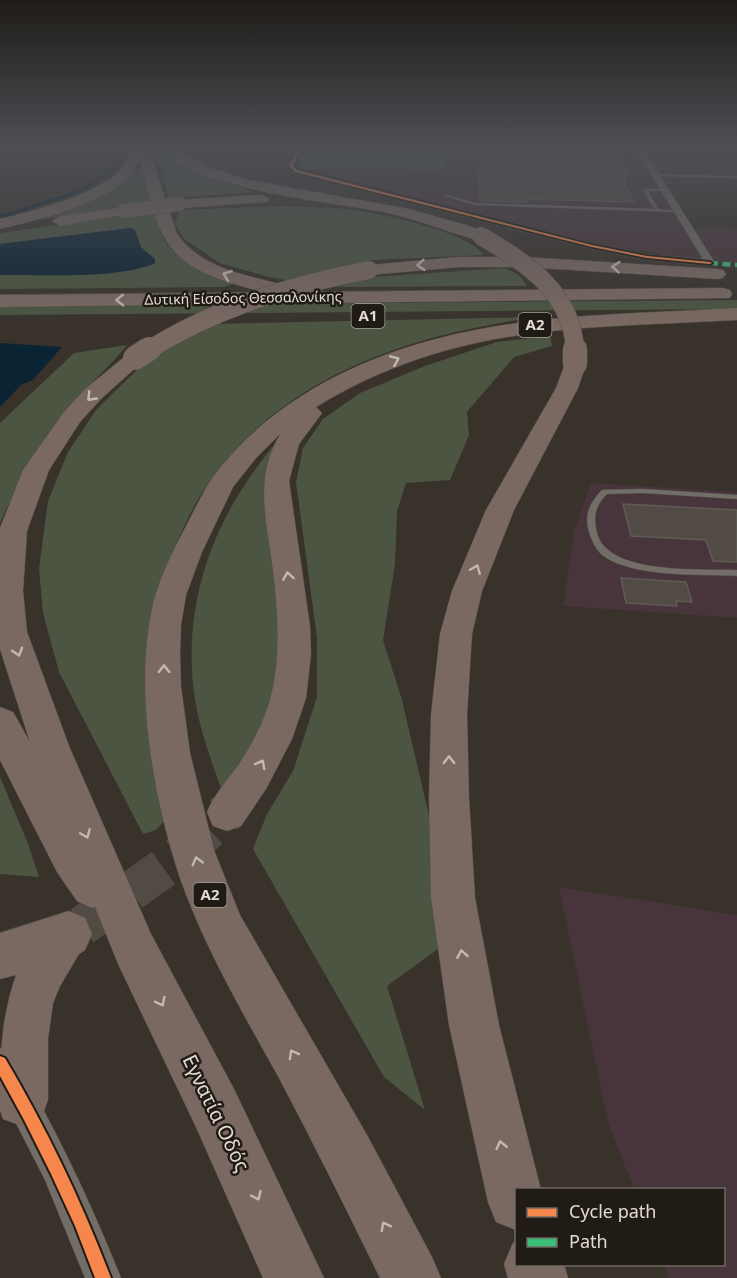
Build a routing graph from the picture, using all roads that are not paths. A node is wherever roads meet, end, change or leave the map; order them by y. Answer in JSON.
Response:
{"nodes":[{"id":1,"x":59,"y":207,"type":"edge"},
{"id":2,"x":159,"y":207,"type":"edge"},
{"id":3,"x":160,"y":207,"type":"edge"},
{"id":4,"x":372,"y":207,"type":"edge"},
{"id":5,"x":437,"y":207,"type":"edge"},
{"id":6,"x":555,"y":207,"type":"edge"},
{"id":7,"x":655,"y":207,"type":"edge"},
{"id":8,"x":676,"y":207,"type":"edge"},
{"id":9,"x":657,"y":210,"type":"junction"},
{"id":10,"x":679,"y":212,"type":"junction"},
{"id":11,"x":0,"y":224,"type":"edge"},
{"id":12,"x":0,"y":229,"type":"edge"},
{"id":13,"x":737,"y":276,"type":"edge"},
{"id":14,"x":737,"y":294,"type":"edge"},
{"id":15,"x":409,"y":296,"type":"junction"},
{"id":16,"x":0,"y":301,"type":"edge"},
{"id":17,"x":737,"y":313,"type":"edge"},
{"id":18,"x":0,"y":319,"type":"edge"},
{"id":19,"x":342,"y":384,"type":"junction"},
{"id":20,"x":737,"y":497,"type":"edge"},
{"id":21,"x":737,"y":573,"type":"edge"},
{"id":22,"x":0,"y":723,"type":"edge"},
{"id":23,"x":227,"y":812,"type":"tunnel mouth"},
{"id":24,"x":135,"y":950,"type":"junction"},
{"id":25,"x":0,"y":956,"type":"edge"},
{"id":26,"x":11,"y":1082,"type":"edge"},
{"id":27,"x":515,"y":1198,"type":"edge"},
{"id":28,"x":103,"y":1278,"type":"edge"},
{"id":29,"x":294,"y":1278,"type":"edge"},
{"id":30,"x":411,"y":1278,"type":"edge"}],
"edges":[{"from":1,"to":11,"type":"highway"},
{"from":2,"to":12,"type":"highway","bridge":true},
{"from":15,"to":3,"type":"highway","one_way":true},
{"from":27,"to":4,"type":"highway","one_way":true,"bridge":true},
{"from":5,"to":10,"type":"street"},
{"from":6,"to":9,"type":"lane"},
{"from":7,"to":9,"type":"lane"},
{"from":8,"to":10,"type":"street"},
{"from":9,"to":10,"type":"lane"},
{"from":13,"to":24,"type":"highway","one_way":true,"bridge":true},
{"from":14,"to":15,"type":"highway","name":"Δυτική Είσοδος Θεσσαλονίκης","number":"Α1"},
{"from":15,"to":16,"type":"highway","name":"Δυτική Είσοδος Θεσσαλονίκης","number":"Α1","one_way":true},
{"from":17,"to":18,"type":"highway","name":"Δυτική Είσοδος Θεσσαλονίκης","number":"Α1"},
{"from":19,"to":17,"type":"highway","number":"Α2","one_way":true},
{"from":23,"to":19,"type":"highway","one_way":true},
{"from":30,"to":19,"type":"highway","number":"Α2","one_way":true},
{"from":20,"to":21,"type":"lane"},
{"from":22,"to":24,"type":"highway"},
{"from":24,"to":29,"type":"highway","name":"Εγνατία Οδός","one_way":true},
{"from":25,"to":26,"type":"highway"},
{"from":26,"to":28,"type":"street"}]}
